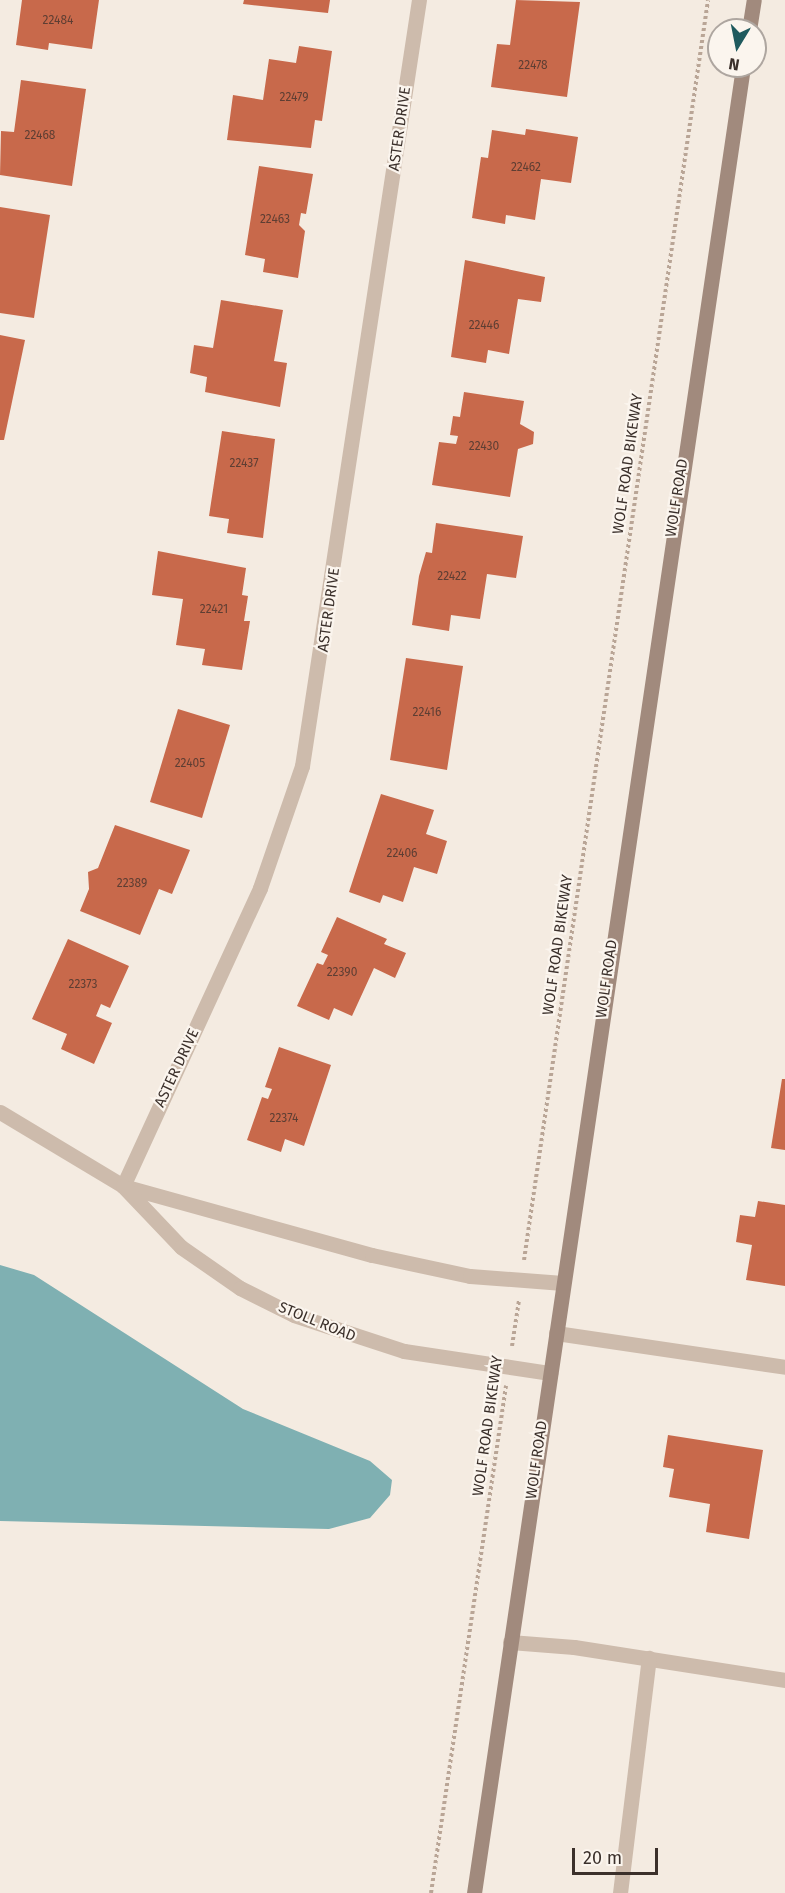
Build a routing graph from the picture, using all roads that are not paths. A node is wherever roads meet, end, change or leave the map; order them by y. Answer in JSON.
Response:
{"nodes":[{"id":1,"x":418,"y":0,"type":"edge"},
{"id":2,"x":754,"y":0,"type":"edge"},
{"id":3,"x":751,"y":18,"type":"edge"},
{"id":4,"x":742,"y":78,"type":"edge"},
{"id":5,"x":0,"y":1112,"type":"edge"},
{"id":6,"x":123,"y":1186,"type":"junction"},
{"id":7,"x":563,"y":1283,"type":"junction"},
{"id":8,"x":556,"y":1333,"type":"junction"},
{"id":9,"x":785,"y":1367,"type":"edge"},
{"id":10,"x":550,"y":1373,"type":"junction"},
{"id":11,"x":510,"y":1642,"type":"junction"},
{"id":12,"x":649,"y":1658,"type":"junction"},
{"id":13,"x":785,"y":1680,"type":"edge"},
{"id":14,"x":474,"y":1893,"type":"edge"},
{"id":15,"x":620,"y":1893,"type":"edge"}],
"edges":[{"from":1,"to":6,"type":"street","name":"ASTER DRIVE"},
{"from":2,"to":3,"type":"main road"},
{"from":4,"to":7,"type":"main road","name":"WOLF ROAD"},
{"from":5,"to":6,"type":"street","name":"STOLL ROAD"},
{"from":6,"to":7,"type":"street","name":"STOLL ROAD"},
{"from":6,"to":10,"type":"street","name":"STOLL ROAD"},
{"from":7,"to":8,"type":"main road","name":"WOLF ROAD"},
{"from":8,"to":9,"type":"street"},
{"from":8,"to":10,"type":"main road","name":"WOLF ROAD"},
{"from":10,"to":11,"type":"main road","name":"WOLF ROAD"},
{"from":11,"to":12,"type":"street"},
{"from":11,"to":14,"type":"main road","name":"WOLF ROAD"},
{"from":12,"to":13,"type":"street"},
{"from":12,"to":15,"type":"street"}]}
